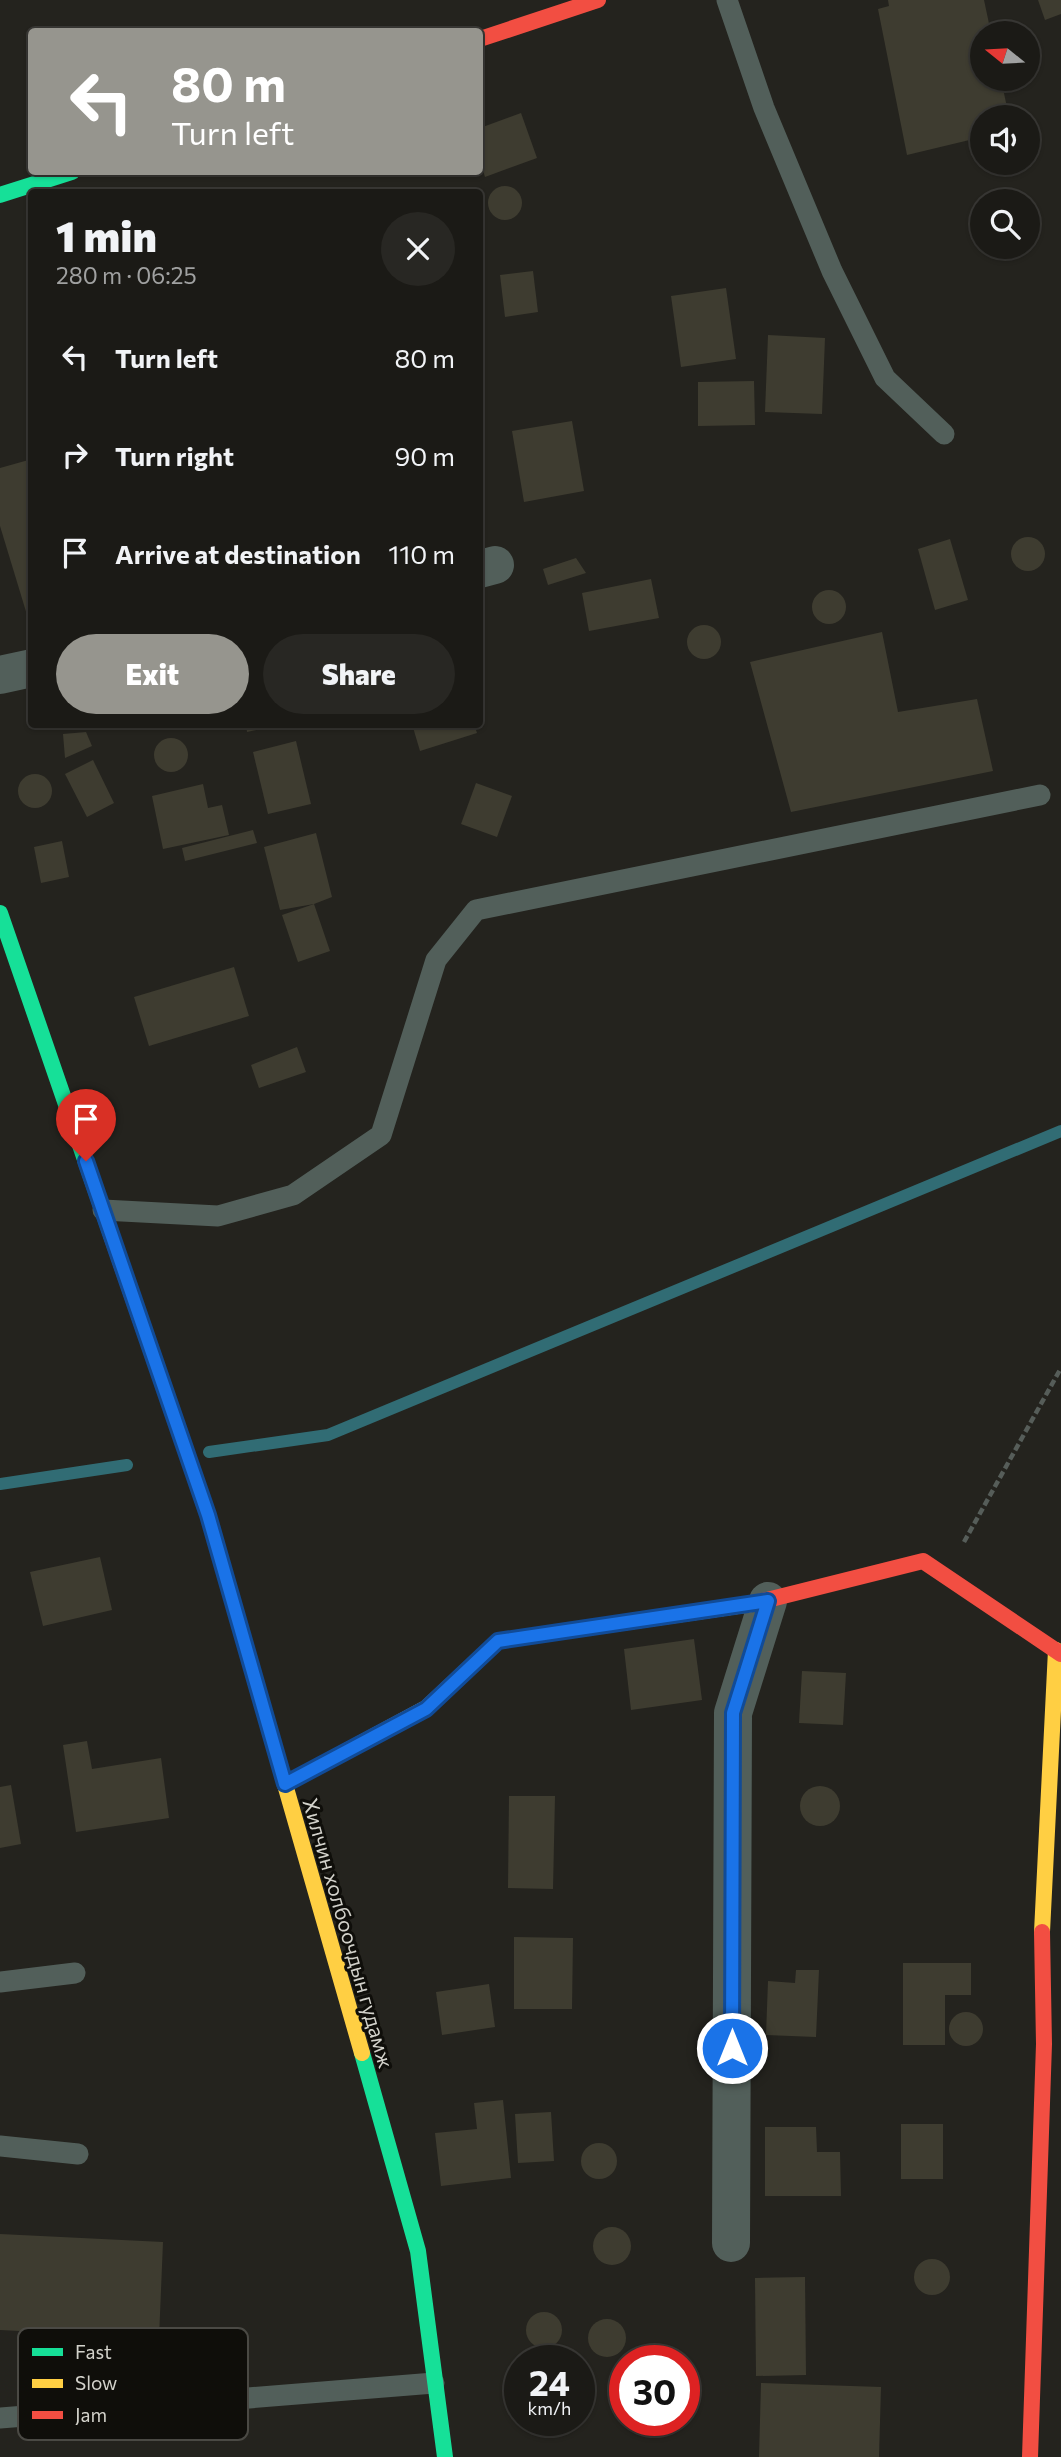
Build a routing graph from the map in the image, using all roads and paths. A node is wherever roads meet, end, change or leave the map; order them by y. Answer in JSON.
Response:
{"nodes":[{"id":1,"x":598,"y":0,"type":"edge"},
{"id":2,"x":727,"y":0,"type":"edge"},
{"id":3,"x":563,"y":6,"type":"edge"},
{"id":4,"x":483,"y":38,"type":"edge"},
{"id":5,"x":63,"y":175,"type":"edge"},
{"id":6,"x":0,"y":195,"type":"edge"},
{"id":7,"x":944,"y":434,"type":"dead end"},
{"id":8,"x":28,"y":669,"type":"edge"},
{"id":9,"x":0,"y":675,"type":"edge"},
{"id":10,"x":1040,"y":795,"type":"dead end"},
{"id":11,"x":0,"y":913,"type":"edge"},
{"id":12,"x":103,"y":1210,"type":"junction"},
{"id":13,"x":1061,"y":1368,"type":"edge"},
{"id":14,"x":944,"y":1575,"type":"junction"},
{"id":15,"x":768,"y":1601,"type":"junction"},
{"id":16,"x":1059,"y":1652,"type":"edge"},
{"id":17,"x":285,"y":1784,"type":"junction"},
{"id":18,"x":75,"y":1973,"type":"dead end"},
{"id":19,"x":0,"y":1982,"type":"edge"},
{"id":20,"x":0,"y":2146,"type":"edge"},
{"id":21,"x":78,"y":2154,"type":"dead end"},
{"id":22,"x":731,"y":2244,"type":"dead end"},
{"id":23,"x":435,"y":2383,"type":"junction"},
{"id":24,"x":248,"y":2398,"type":"edge"},
{"id":25,"x":18,"y":2417,"type":"edge"},
{"id":26,"x":0,"y":2418,"type":"edge"},
{"id":27,"x":445,"y":2457,"type":"edge"},
{"id":28,"x":1030,"y":2457,"type":"edge"}],
"edges":[{"from":1,"to":3,"type":"main road"},
{"from":2,"to":7,"type":"lane"},
{"from":3,"to":4,"type":"main road"},
{"from":5,"to":6,"type":"main road"},
{"from":8,"to":9,"type":"street"},
{"from":10,"to":12,"type":"lane"},
{"from":11,"to":12,"type":"main road","name":"Хилчин холбоочдын гудамж"},
{"from":12,"to":17,"type":"main road","name":"Хилчин холбоочдын гудамж"},
{"from":13,"to":14,"type":"path"},
{"from":14,"to":15,"type":"main road"},
{"from":14,"to":16,"type":"main road"},
{"from":15,"to":17,"type":"main road"},
{"from":15,"to":22,"type":"street"},
{"from":16,"to":28,"type":"main road"},
{"from":17,"to":23,"type":"main road","name":"Хилчин холбоочдын гудамж"},
{"from":18,"to":19,"type":"lane"},
{"from":20,"to":21,"type":"lane"},
{"from":23,"to":24,"type":"lane"},
{"from":23,"to":27,"type":"main road","name":"Хилчин холбоочдын гудамж"},
{"from":25,"to":26,"type":"lane"}]}
